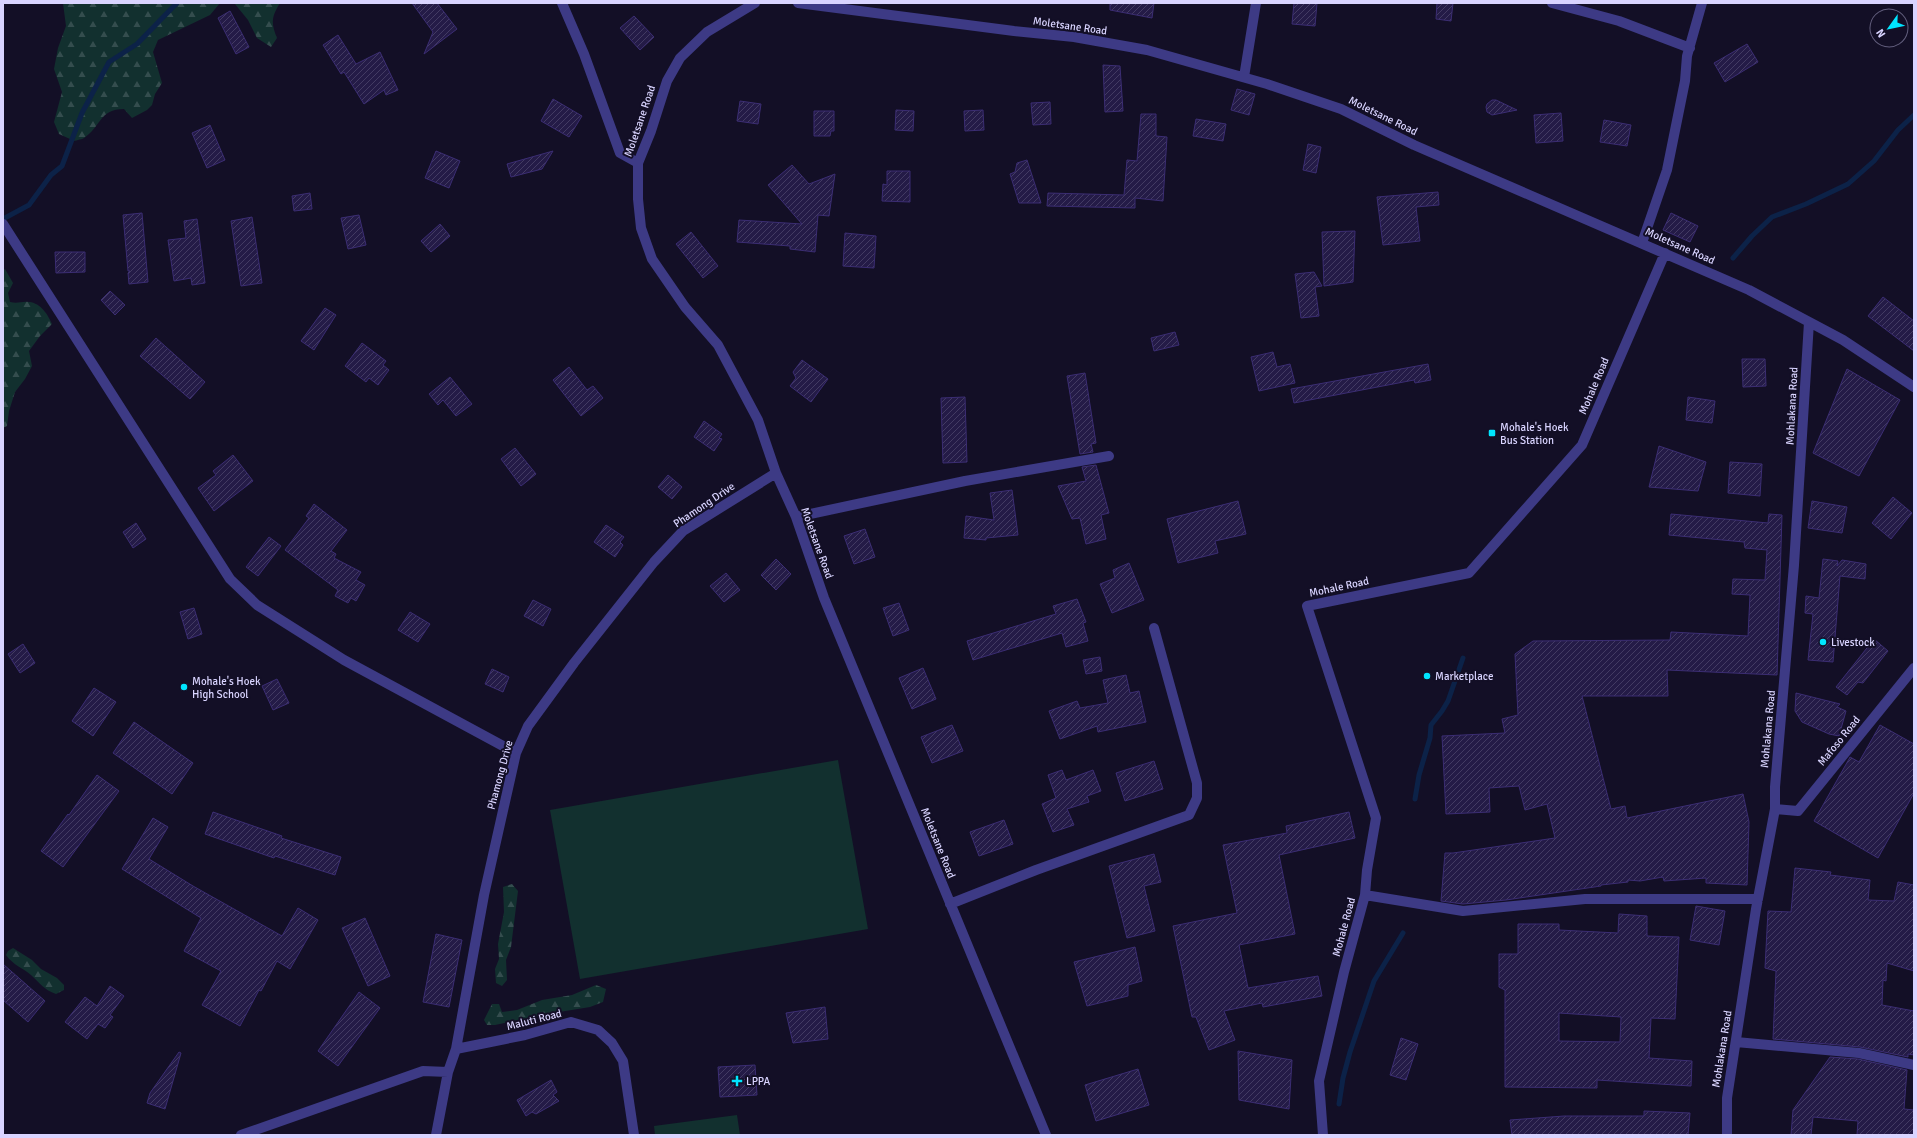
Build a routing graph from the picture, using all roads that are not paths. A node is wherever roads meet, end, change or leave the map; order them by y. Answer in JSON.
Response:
{"nodes":[{"id":1,"x":562,"y":3,"type":"edge"},
{"id":2,"x":755,"y":3,"type":"edge"},
{"id":3,"x":801,"y":3,"type":"edge"},
{"id":4,"x":1256,"y":3,"type":"edge"},
{"id":5,"x":1552,"y":3,"type":"edge"},
{"id":6,"x":1702,"y":3,"type":"edge"},
{"id":7,"x":1690,"y":48,"type":"junction"},
{"id":8,"x":1244,"y":77,"type":"junction"},
{"id":9,"x":638,"y":162,"type":"junction"},
{"id":10,"x":3,"y":224,"type":"edge"},
{"id":11,"x":1642,"y":243,"type":"junction"},
{"id":12,"x":1665,"y":253,"type":"junction"},
{"id":13,"x":1809,"y":322,"type":"junction"},
{"id":14,"x":1914,"y":387,"type":"edge"},
{"id":15,"x":1109,"y":456,"type":"dead end"},
{"id":16,"x":776,"y":473,"type":"junction"},
{"id":17,"x":796,"y":516,"type":"junction"},
{"id":18,"x":1154,"y":628,"type":"dead end"},
{"id":19,"x":1914,"y":668,"type":"edge"},
{"id":20,"x":516,"y":753,"type":"junction"},
{"id":21,"x":1775,"y":809,"type":"junction"},
{"id":22,"x":1365,"y":895,"type":"junction"},
{"id":23,"x":1758,"y":899,"type":"junction"},
{"id":24,"x":950,"y":904,"type":"junction"},
{"id":25,"x":1736,"y":1042,"type":"junction"},
{"id":26,"x":456,"y":1049,"type":"junction"},
{"id":27,"x":1914,"y":1065,"type":"edge"},
{"id":28,"x":448,"y":1072,"type":"junction"},
{"id":29,"x":241,"y":1135,"type":"edge"},
{"id":30,"x":436,"y":1135,"type":"edge"},
{"id":31,"x":634,"y":1135,"type":"edge"},
{"id":32,"x":1046,"y":1135,"type":"edge"},
{"id":33,"x":1323,"y":1135,"type":"edge"},
{"id":34,"x":1727,"y":1135,"type":"edge"}],
"edges":[{"from":1,"to":9,"type":"street"},
{"from":2,"to":9,"type":"street","name":"Moletsane Road"},
{"from":3,"to":8,"type":"street","name":"Moletsane Road"},
{"from":4,"to":8,"type":"street"},
{"from":5,"to":7,"type":"street"},
{"from":6,"to":7,"type":"street"},
{"from":7,"to":11,"type":"street"},
{"from":8,"to":11,"type":"street","name":"Moletsane Road"},
{"from":9,"to":16,"type":"street","name":"Moletsane Road"},
{"from":10,"to":20,"type":"street"},
{"from":11,"to":12,"type":"street","name":"Moletsane Road"},
{"from":12,"to":13,"type":"street","name":"Moletsane Road"},
{"from":12,"to":22,"type":"street","name":"Mohale Road"},
{"from":13,"to":14,"type":"street","name":"Moletsane Road"},
{"from":13,"to":21,"type":"street","name":"Mohlakana Road"},
{"from":15,"to":17,"type":"street"},
{"from":16,"to":17,"type":"street","name":"Moletsane Road"},
{"from":16,"to":20,"type":"street","name":"Phamong Drive"},
{"from":17,"to":24,"type":"street","name":"Moletsane Road"},
{"from":18,"to":24,"type":"street"},
{"from":19,"to":21,"type":"street","name":"Mafoso Road"},
{"from":20,"to":26,"type":"street","name":"Phamong Drive"},
{"from":21,"to":23,"type":"street","name":"Mohlakana Road"},
{"from":22,"to":23,"type":"street"},
{"from":22,"to":33,"type":"street","name":"Mohale Road"},
{"from":23,"to":25,"type":"street","name":"Mohlakana Road"},
{"from":24,"to":32,"type":"street","name":"Moletsane Road"},
{"from":25,"to":27,"type":"street"},
{"from":25,"to":34,"type":"street","name":"Mohlakana Road"},
{"from":26,"to":28,"type":"street","name":"Phamong Drive"},
{"from":26,"to":31,"type":"street","name":"Maluti Road"},
{"from":28,"to":29,"type":"street"},
{"from":28,"to":30,"type":"street","name":"Phamong Drive"}]}
